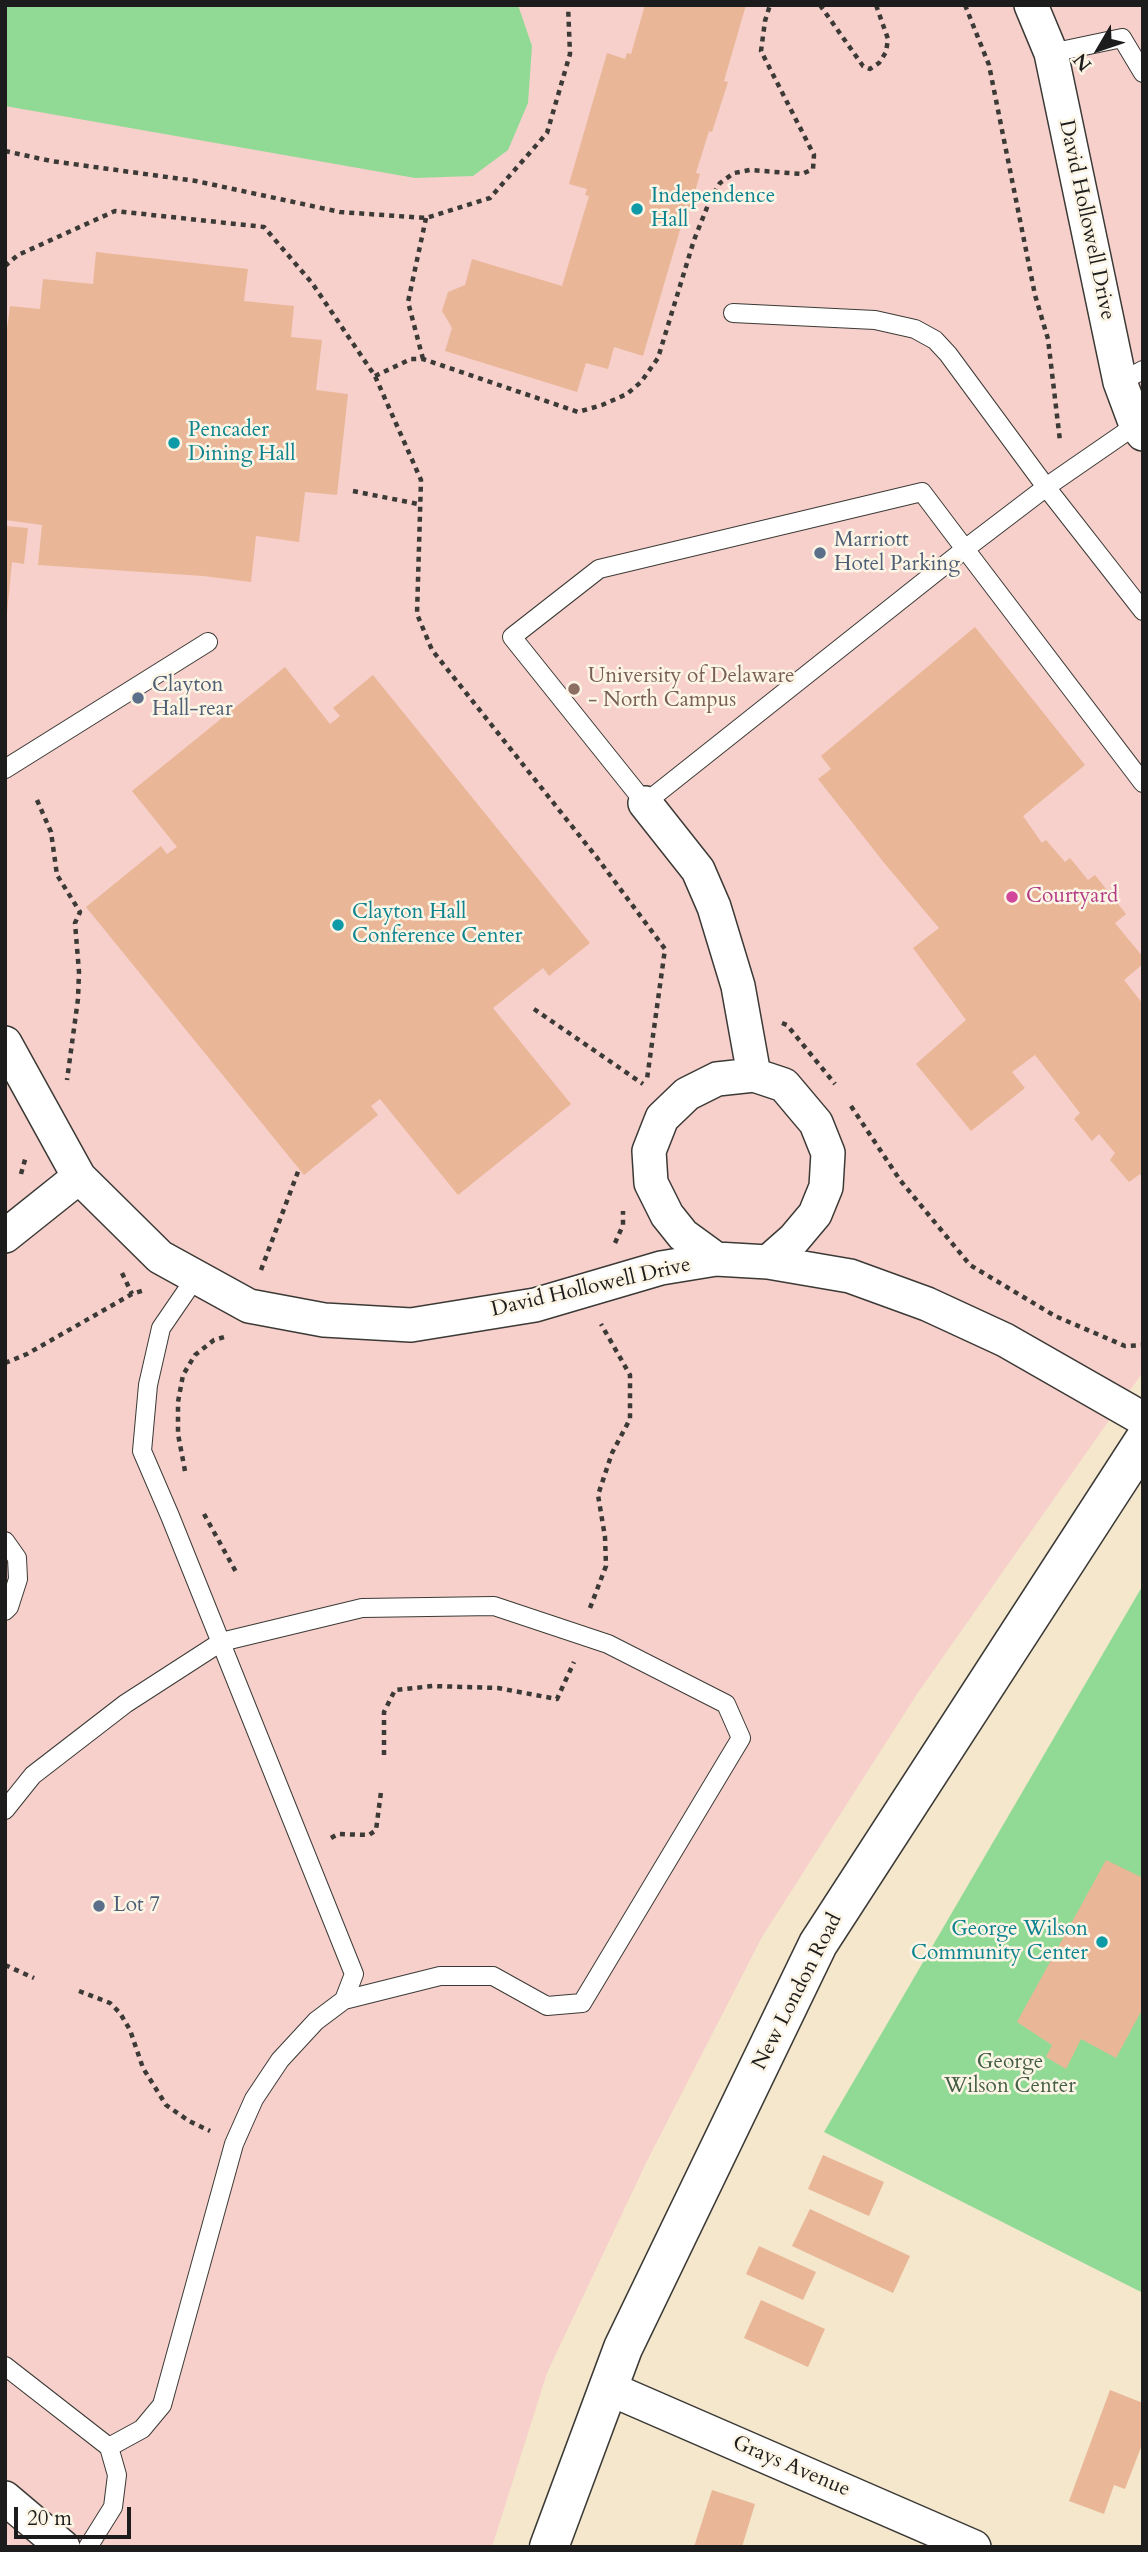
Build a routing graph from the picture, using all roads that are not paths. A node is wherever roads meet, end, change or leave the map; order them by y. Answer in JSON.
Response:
{"nodes":[{"id":1,"x":1031,"y":5,"type":"edge"},
{"id":2,"x":1051,"y":53,"type":"junction"},
{"id":3,"x":1143,"y":73,"type":"edge"},
{"id":4,"x":733,"y":313,"type":"dead end"},
{"id":5,"x":1132,"y":376,"type":"edge"},
{"id":6,"x":1139,"y":430,"type":"edge"},
{"id":7,"x":1046,"y":487,"type":"junction"},
{"id":8,"x":965,"y":549,"type":"junction"},
{"id":9,"x":1143,"y":611,"type":"edge"},
{"id":10,"x":208,"y":642,"type":"dead end"},
{"id":11,"x":5,"y":769,"type":"edge"},
{"id":12,"x":1143,"y":783,"type":"edge"},
{"id":13,"x":645,"y":803,"type":"junction"},
{"id":14,"x":5,"y":1043,"type":"edge"},
{"id":15,"x":754,"y":1075,"type":"junction"},
{"id":16,"x":79,"y":1177,"type":"junction"},
{"id":17,"x":5,"y":1236,"type":"edge"},
{"id":18,"x":716,"y":1259,"type":"junction"},
{"id":19,"x":768,"y":1262,"type":"junction"},
{"id":20,"x":189,"y":1287,"type":"junction"},
{"id":21,"x":1143,"y":1419,"type":"edge"},
{"id":22,"x":1143,"y":1442,"type":"edge"},
{"id":23,"x":5,"y":1541,"type":"edge"},
{"id":24,"x":5,"y":1611,"type":"edge"},
{"id":25,"x":221,"y":1642,"type":"junction"},
{"id":26,"x":5,"y":1810,"type":"edge"},
{"id":27,"x":344,"y":2000,"type":"junction"},
{"id":28,"x":5,"y":2366,"type":"edge"},
{"id":29,"x":608,"y":2388,"type":"junction"},
{"id":30,"x":109,"y":2447,"type":"junction"},
{"id":31,"x":5,"y":2498,"type":"edge"},
{"id":32,"x":64,"y":2547,"type":"edge"},
{"id":33,"x":88,"y":2547,"type":"edge"},
{"id":34,"x":549,"y":2547,"type":"edge"},
{"id":35,"x":974,"y":2547,"type":"edge"}],
"edges":[{"from":1,"to":2,"type":"street","name":"David Hollowell Drive"},
{"from":2,"to":3,"type":"lane"},
{"from":2,"to":5,"type":"street","name":"David Hollowell Drive"},
{"from":4,"to":7,"type":"lane"},
{"from":5,"to":6,"type":"street","name":"David Hollowell Drive"},
{"from":6,"to":7,"type":"lane"},
{"from":7,"to":8,"type":"lane"},
{"from":7,"to":9,"type":"lane"},
{"from":8,"to":12,"type":"lane"},
{"from":8,"to":13,"type":"lane"},
{"from":8,"to":13,"type":"lane"},
{"from":10,"to":11,"type":"lane"},
{"from":13,"to":15,"type":"street"},
{"from":14,"to":16,"type":"street","name":"David Hollowell Drive"},
{"from":15,"to":18,"type":"street"},
{"from":15,"to":19,"type":"street"},
{"from":16,"to":17,"type":"street"},
{"from":16,"to":20,"type":"street","name":"David Hollowell Drive"},
{"from":18,"to":19,"type":"street","name":"David Hollowell Drive"},
{"from":18,"to":20,"type":"street","name":"David Hollowell Drive"},
{"from":19,"to":21,"type":"street","name":"David Hollowell Drive"},
{"from":20,"to":25,"type":"lane"},
{"from":22,"to":29,"type":"main road","name":"New London Road"},
{"from":23,"to":24,"type":"lane"},
{"from":25,"to":26,"type":"lane"},
{"from":25,"to":27,"type":"lane"},
{"from":25,"to":27,"type":"lane"},
{"from":27,"to":30,"type":"lane"},
{"from":28,"to":30,"type":"lane"},
{"from":29,"to":34,"type":"main road","name":"New London Road"},
{"from":29,"to":35,"type":"street","name":"Grays Avenue"},
{"from":30,"to":33,"type":"lane"},
{"from":31,"to":32,"type":"street"}]}
